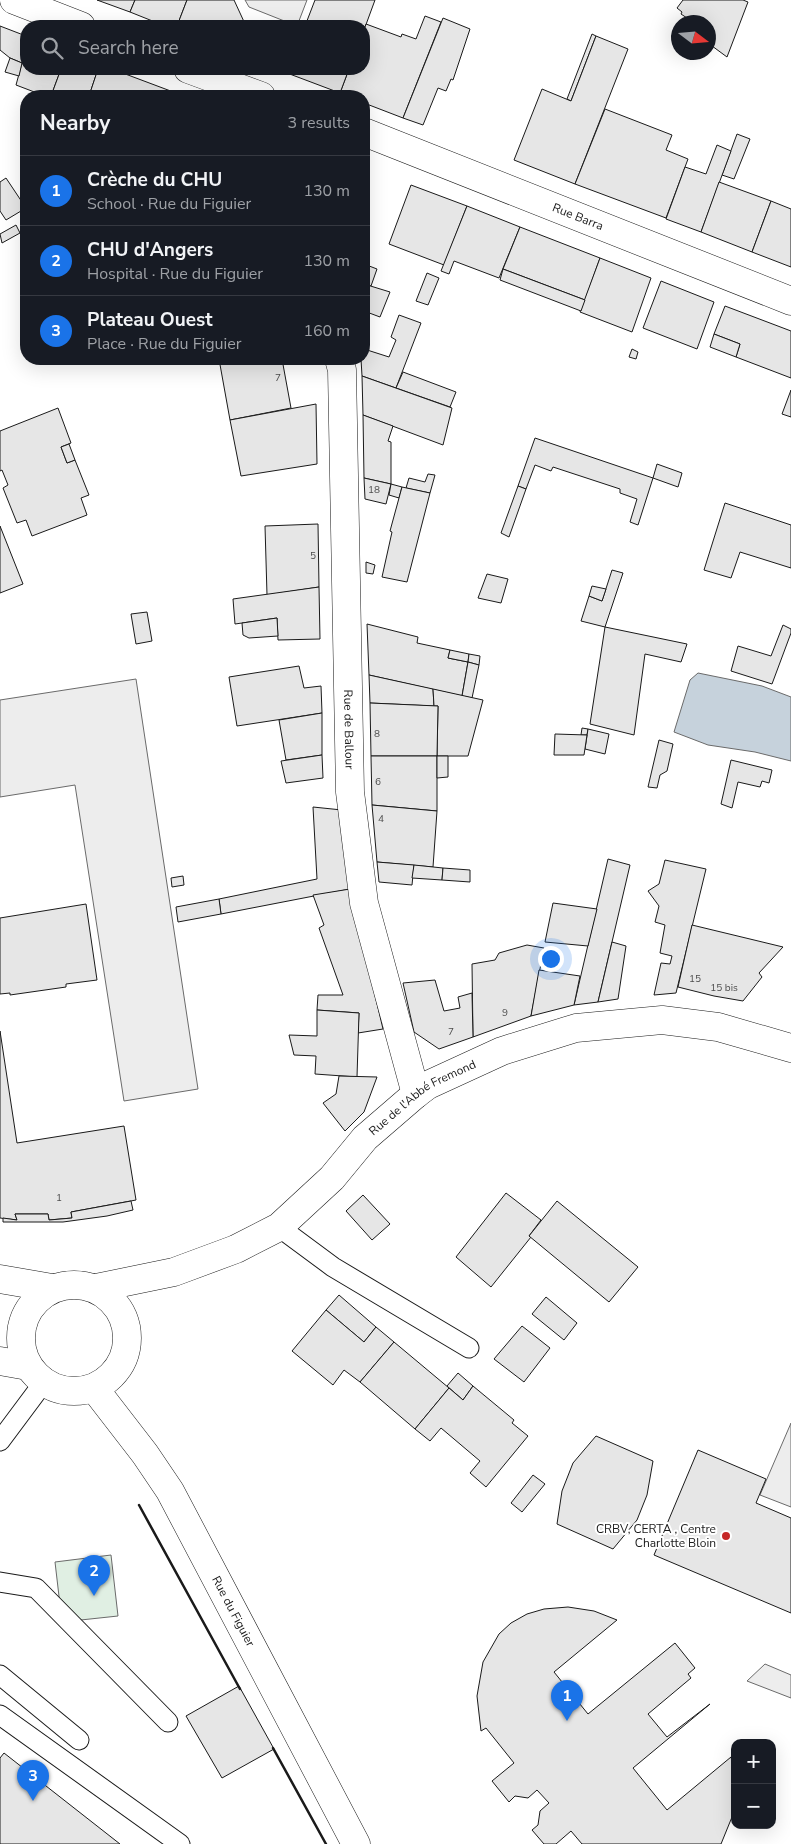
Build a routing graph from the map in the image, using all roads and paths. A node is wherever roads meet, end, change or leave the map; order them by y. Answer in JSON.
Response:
{"nodes":[{"id":1,"x":14,"y":0,"type":"edge"},
{"id":2,"x":65,"y":20,"type":"edge"},
{"id":3,"x":204,"y":75,"type":"edge"},
{"id":4,"x":245,"y":90,"type":"edge"},
{"id":5,"x":370,"y":134,"type":"edge"},
{"id":6,"x":791,"y":301,"type":"edge"},
{"id":7,"x":340,"y":365,"type":"edge"},
{"id":8,"x":791,"y":1048,"type":"edge"},
{"id":9,"x":416,"y":1094,"type":"junction"},
{"id":10,"x":279,"y":1227,"type":"junction"},
{"id":11,"x":0,"y":1280,"type":"edge"},
{"id":12,"x":52,"y":1288,"type":"junction"},
{"id":13,"x":96,"y":1288,"type":"junction"},
{"id":14,"x":469,"y":1348,"type":"dead end"},
{"id":15,"x":0,"y":1361,"type":"edge"},
{"id":16,"x":36,"y":1374,"type":"junction"},
{"id":17,"x":94,"y":1388,"type":"junction"},
{"id":18,"x":0,"y":1441,"type":"edge"},
{"id":19,"x":0,"y":1582,"type":"edge"},
{"id":20,"x":0,"y":1675,"type":"edge"},
{"id":21,"x":0,"y":1715,"type":"edge"},
{"id":22,"x":168,"y":1722,"type":"dead end"},
{"id":23,"x":79,"y":1740,"type":"dead end"},
{"id":24,"x":180,"y":1844,"type":"edge"},
{"id":25,"x":356,"y":1844,"type":"edge"}],
"edges":[{"from":1,"to":2,"type":"street"},
{"from":3,"to":4,"type":"street"},
{"from":5,"to":6,"type":"street","name":"Rue Barra"},
{"from":7,"to":9,"type":"street","name":"Rue de Ballour"},
{"from":8,"to":9,"type":"street","name":"Rue de l'Abbé Fremond"},
{"from":9,"to":10,"type":"street","name":"Rue de l'Abbé Fremond"},
{"from":10,"to":13,"type":"street","name":"Rue de l'Abbé Fremond"},
{"from":10,"to":14,"type":"lane"},
{"from":11,"to":12,"type":"street"},
{"from":12,"to":13,"type":"street"},
{"from":12,"to":16,"type":"street"},
{"from":13,"to":17,"type":"street"},
{"from":15,"to":16,"type":"street"},
{"from":16,"to":17,"type":"street"},
{"from":16,"to":18,"type":"lane"},
{"from":17,"to":25,"type":"street","name":"Rue du Figuier"},
{"from":19,"to":22,"type":"lane"},
{"from":20,"to":23,"type":"lane"},
{"from":21,"to":24,"type":"lane"}]}
